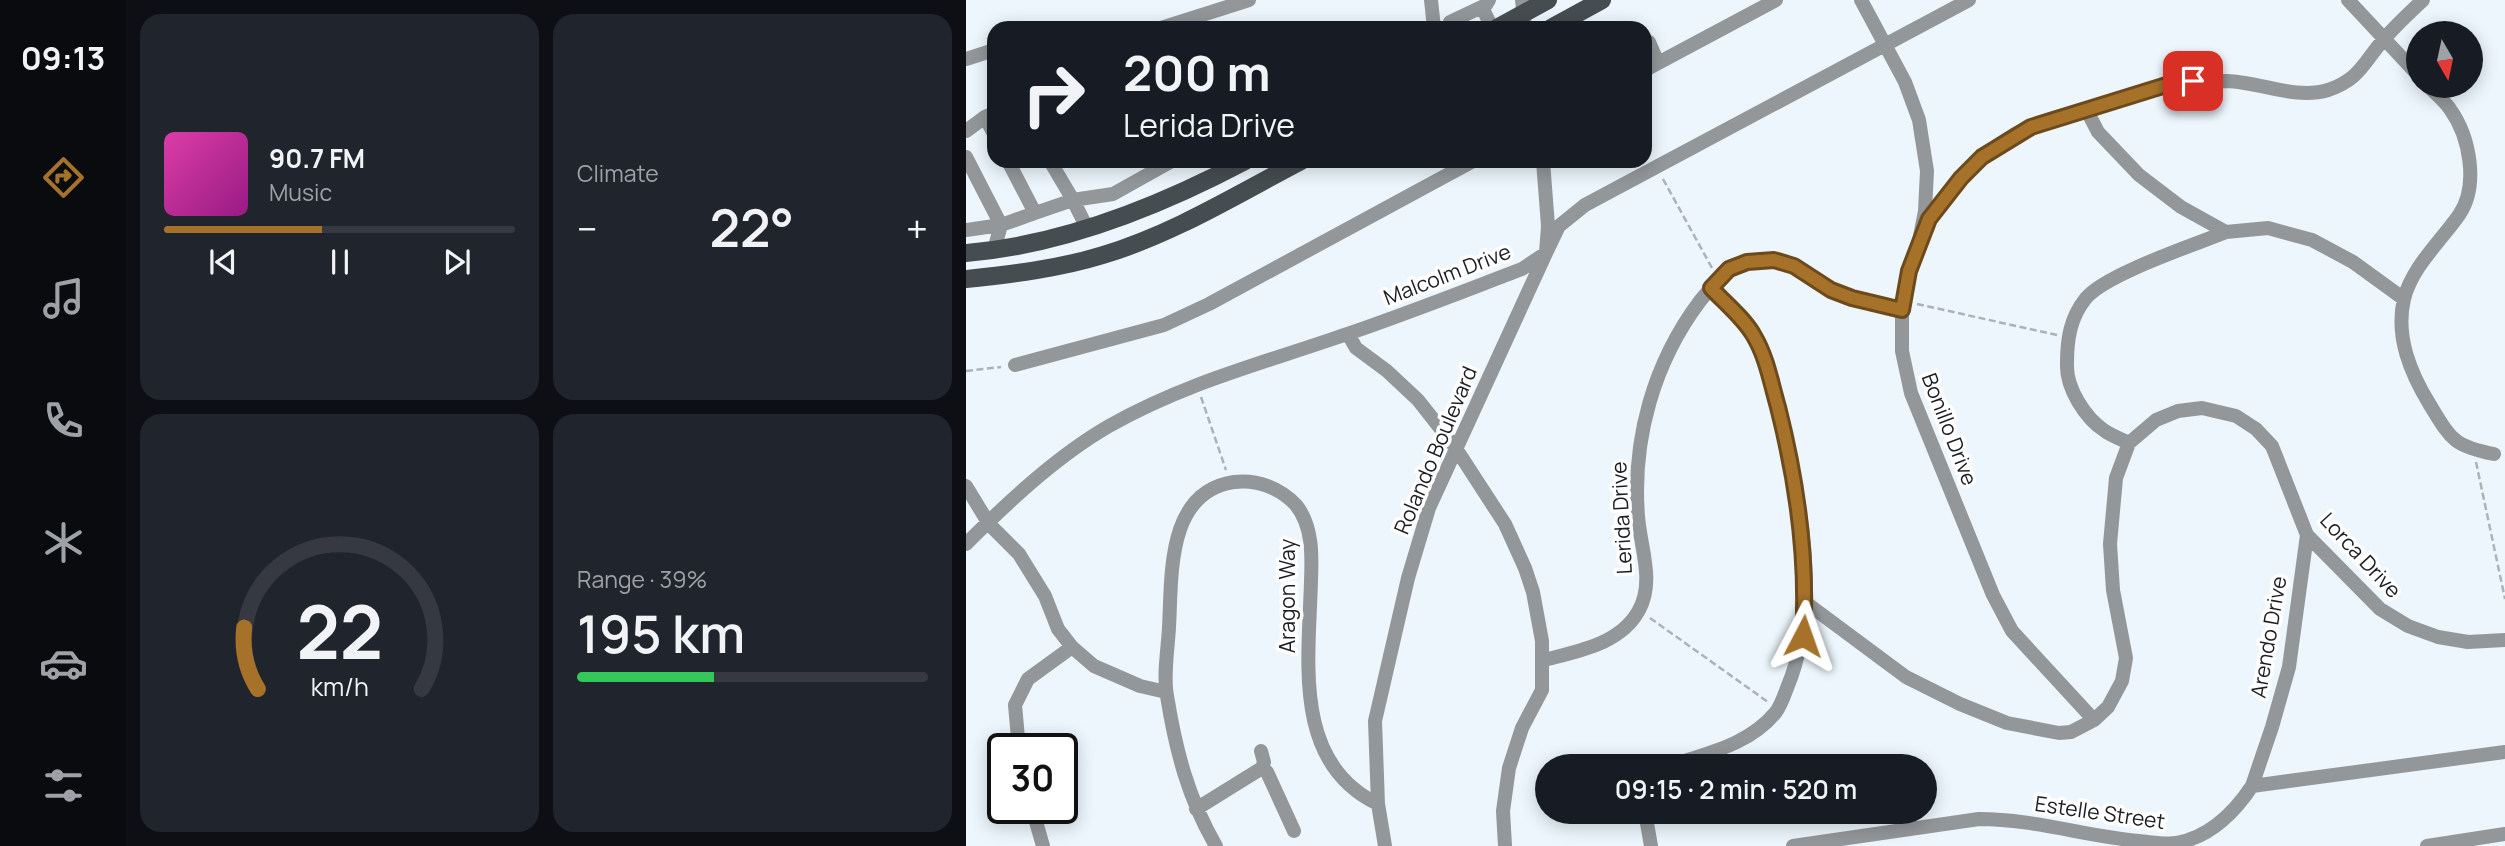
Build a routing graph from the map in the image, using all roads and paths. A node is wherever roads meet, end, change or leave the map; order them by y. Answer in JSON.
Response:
{"nodes":[{"id":1,"x":1250,"y":0,"type":"edge"},
{"id":2,"x":1431,"y":0,"type":"edge"},
{"id":3,"x":1548,"y":0,"type":"edge"},
{"id":4,"x":1602,"y":0,"type":"edge"},
{"id":5,"x":1776,"y":0,"type":"edge"},
{"id":6,"x":1861,"y":0,"type":"edge"},
{"id":7,"x":1969,"y":0,"type":"edge"},
{"id":8,"x":2348,"y":0,"type":"edge"},
{"id":9,"x":2423,"y":0,"type":"edge"},
{"id":10,"x":1485,"y":4,"type":"edge"},
{"id":11,"x":1756,"y":4,"type":"edge"},
{"id":12,"x":1523,"y":14,"type":"edge"},
{"id":13,"x":1183,"y":21,"type":"edge"},
{"id":14,"x":1433,"y":21,"type":"edge"},
{"id":15,"x":1452,"y":21,"type":"edge"},
{"id":16,"x":1491,"y":21,"type":"edge"},
{"id":17,"x":1564,"y":21,"type":"edge"},
{"id":18,"x":2384,"y":39,"type":"junction"},
{"id":19,"x":1884,"y":45,"type":"junction"},
{"id":20,"x":987,"y":52,"type":"edge"},
{"id":21,"x":966,"y":58,"type":"edge"},
{"id":22,"x":2406,"y":62,"type":"edge"},
{"id":23,"x":1652,"y":65,"type":"edge"},
{"id":24,"x":2440,"y":98,"type":"edge"},
{"id":25,"x":2086,"y":109,"type":"junction"},
{"id":26,"x":987,"y":116,"type":"edge"},
{"id":27,"x":966,"y":131,"type":"edge"},
{"id":28,"x":966,"y":157,"type":"edge"},
{"id":29,"x":1657,"y":166,"type":"junction"},
{"id":30,"x":1012,"y":168,"type":"edge"},
{"id":31,"x":1055,"y":168,"type":"edge"},
{"id":32,"x":1159,"y":168,"type":"edge"},
{"id":33,"x":1231,"y":168,"type":"edge"},
{"id":34,"x":1288,"y":168,"type":"edge"},
{"id":35,"x":1460,"y":168,"type":"edge"},
{"id":36,"x":1544,"y":168,"type":"edge"},
{"id":37,"x":1073,"y":200,"type":"junction"},
{"id":38,"x":1035,"y":213,"type":"junction"},
{"id":39,"x":1001,"y":225,"type":"junction"},
{"id":40,"x":1087,"y":228,"type":"junction"},
{"id":41,"x":966,"y":230,"type":"edge"},
{"id":42,"x":2226,"y":232,"type":"junction"},
{"id":43,"x":1919,"y":241,"type":"junction"},
{"id":44,"x":994,"y":250,"type":"junction"},
{"id":45,"x":966,"y":253,"type":"edge"},
{"id":46,"x":1546,"y":253,"type":"junction"},
{"id":47,"x":966,"y":279,"type":"edge"},
{"id":48,"x":1715,"y":284,"type":"junction"},
{"id":49,"x":2404,"y":299,"type":"junction"},
{"id":50,"x":1903,"y":306,"type":"junction"},
{"id":51,"x":1348,"y":334,"type":"junction"},
{"id":52,"x":2067,"y":337,"type":"junction"},
{"id":53,"x":1015,"y":365,"type":"joint"},
{"id":54,"x":966,"y":371,"type":"edge"},
{"id":55,"x":1196,"y":384,"type":"junction"},
{"id":56,"x":2129,"y":443,"type":"junction"},
{"id":57,"x":1455,"y":447,"type":"junction"},
{"id":58,"x":2473,"y":448,"type":"junction"},
{"id":59,"x":2494,"y":454,"type":"dead end"},
{"id":60,"x":1230,"y":483,"type":"junction"},
{"id":61,"x":966,"y":486,"type":"edge"},
{"id":62,"x":989,"y":524,"type":"junction"},
{"id":63,"x":2307,"y":535,"type":"junction"},
{"id":64,"x":966,"y":544,"type":"edge"},
{"id":65,"x":2505,"y":599,"type":"edge"},
{"id":66,"x":1805,"y":602,"type":"junction"},
{"id":67,"x":1639,"y":610,"type":"junction"},
{"id":68,"x":2505,"y":640,"type":"edge"},
{"id":69,"x":1072,"y":647,"type":"junction"},
{"id":70,"x":1544,"y":660,"type":"junction"},
{"id":71,"x":1166,"y":692,"type":"junction"},
{"id":72,"x":1778,"y":709,"type":"junction"},
{"id":73,"x":2094,"y":720,"type":"junction"},
{"id":74,"x":1018,"y":733,"type":"edge"},
{"id":75,"x":1261,"y":751,"type":"dead end"},
{"id":76,"x":2505,"y":751,"type":"edge"},
{"id":77,"x":1706,"y":754,"type":"edge"},
{"id":78,"x":1262,"y":768,"type":"junction"},
{"id":79,"x":2252,"y":786,"type":"junction"},
{"id":80,"x":1378,"y":804,"type":"junction"},
{"id":81,"x":1196,"y":809,"type":"junction"},
{"id":82,"x":1037,"y":824,"type":"edge"},
{"id":83,"x":1647,"y":824,"type":"edge"},
{"id":84,"x":1294,"y":831,"type":"dead end"},
{"id":85,"x":2505,"y":834,"type":"edge"},
{"id":86,"x":2174,"y":845,"type":"edge"},
{"id":87,"x":1044,"y":846,"type":"edge"},
{"id":88,"x":1216,"y":846,"type":"edge"},
{"id":89,"x":1385,"y":846,"type":"edge"},
{"id":90,"x":1505,"y":846,"type":"edge"},
{"id":91,"x":1651,"y":846,"type":"edge"},
{"id":92,"x":1793,"y":846,"type":"edge"},
{"id":93,"x":2427,"y":846,"type":"edge"}],
"edges":[{"from":1,"to":13,"type":"street"},
{"from":2,"to":14,"type":"street"},
{"from":3,"to":12,"type":"main road"},
{"from":4,"to":17,"type":"main road"},
{"from":5,"to":11,"type":"street"},
{"from":6,"to":19,"type":"street","name":"Bonillo Drive"},
{"from":7,"to":19,"type":"street","name":"Malcolm Drive"},
{"from":8,"to":18,"type":"street"},
{"from":9,"to":18,"type":"street"},
{"from":10,"to":15,"type":"street"},
{"from":10,"to":16,"type":"street"},
{"from":11,"to":23,"type":"street"},
{"from":18,"to":22,"type":"street"},
{"from":18,"to":25,"type":"street"},
{"from":19,"to":29,"type":"street","name":"Malcolm Drive"},
{"from":19,"to":43,"type":"street","name":"Bonillo Drive"},
{"from":20,"to":21,"type":"street"},
{"from":24,"to":49,"type":"street"},
{"from":25,"to":42,"type":"street"},
{"from":25,"to":43,"type":"street"},
{"from":26,"to":27,"type":"street"},
{"from":28,"to":39,"type":"street"},
{"from":29,"to":46,"type":"street","name":"Malcolm Drive"},
{"from":29,"to":48,"type":"path"},
{"from":30,"to":38,"type":"street"},
{"from":31,"to":37,"type":"street"},
{"from":32,"to":37,"type":"street"},
{"from":33,"to":40,"type":"main road"},
{"from":34,"to":47,"type":"main road"},
{"from":35,"to":53,"type":"street"},
{"from":36,"to":46,"type":"street","name":"Rolando Boulevard"},
{"from":37,"to":38,"type":"street"},
{"from":37,"to":40,"type":"street"},
{"from":38,"to":39,"type":"street"},
{"from":39,"to":41,"type":"street"},
{"from":39,"to":44,"type":"street"},
{"from":40,"to":44,"type":"main road"},
{"from":42,"to":49,"type":"street"},
{"from":42,"to":52,"type":"street"},
{"from":43,"to":50,"type":"street","name":"Bonillo Drive"},
{"from":44,"to":45,"type":"main road"},
{"from":46,"to":51,"type":"street","name":"Malcolm Drive"},
{"from":46,"to":57,"type":"street","name":"Rolando Boulevard"},
{"from":48,"to":50,"type":"street","name":"Lerida Drive"},
{"from":48,"to":66,"type":"street"},
{"from":48,"to":67,"type":"street","name":"Lerida Drive"},
{"from":49,"to":58,"type":"street"},
{"from":50,"to":52,"type":"path"},
{"from":50,"to":73,"type":"street","name":"Bonillo Drive"},
{"from":51,"to":55,"type":"street","name":"Malcolm Drive"},
{"from":51,"to":57,"type":"street"},
{"from":52,"to":56,"type":"street"},
{"from":53,"to":54,"type":"path"},
{"from":55,"to":60,"type":"path"},
{"from":55,"to":62,"type":"street","name":"Malcolm Drive"},
{"from":56,"to":63,"type":"street","name":"Lorca Drive"},
{"from":56,"to":73,"type":"street"},
{"from":57,"to":70,"type":"street"},
{"from":57,"to":80,"type":"street","name":"Rolando Boulevard"},
{"from":58,"to":59,"type":"street"},
{"from":58,"to":65,"type":"path"},
{"from":60,"to":71,"type":"street","name":"Aragon Way"},
{"from":60,"to":80,"type":"street","name":"Aragon Way"},
{"from":61,"to":62,"type":"street"},
{"from":62,"to":64,"type":"street","name":"Malcolm Drive"},
{"from":62,"to":69,"type":"street"},
{"from":63,"to":68,"type":"street","name":"Lorca Drive"},
{"from":63,"to":79,"type":"street","name":"Arendo Drive"},
{"from":66,"to":72,"type":"street"},
{"from":66,"to":73,"type":"street"},
{"from":67,"to":70,"type":"street"},
{"from":67,"to":72,"type":"path"},
{"from":69,"to":71,"type":"street"},
{"from":69,"to":74,"type":"street"},
{"from":70,"to":90,"type":"street"},
{"from":71,"to":81,"type":"street","name":"Aragon Way"},
{"from":72,"to":77,"type":"street"},
{"from":75,"to":78,"type":"street"},
{"from":76,"to":79,"type":"street"},
{"from":78,"to":81,"type":"street"},
{"from":78,"to":84,"type":"street"},
{"from":79,"to":86,"type":"street","name":"Estelle Street"},
{"from":80,"to":89,"type":"street","name":"Rolando Boulevard"},
{"from":81,"to":88,"type":"street","name":"Aragon Way"},
{"from":82,"to":87,"type":"street"},
{"from":83,"to":91,"type":"street"},
{"from":85,"to":93,"type":"street"},
{"from":86,"to":92,"type":"street","name":"Estelle Street"}]}
